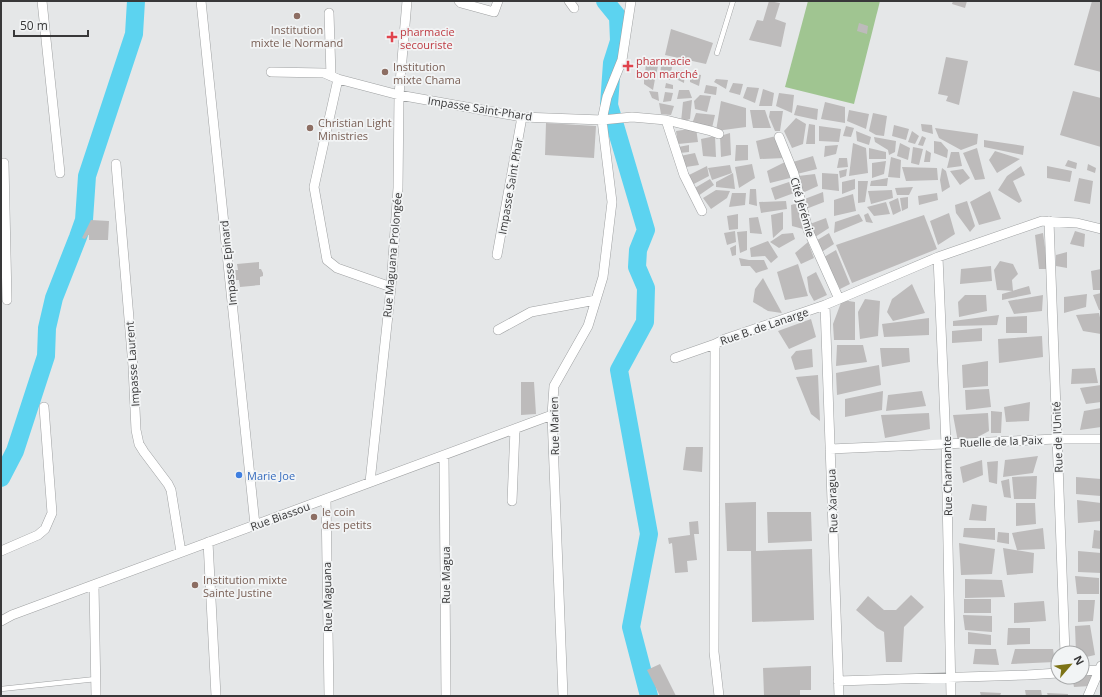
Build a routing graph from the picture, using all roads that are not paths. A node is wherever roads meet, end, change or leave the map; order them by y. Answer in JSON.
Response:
{"nodes":[{"id":1,"x":42,"y":1,"type":"edge"},
{"id":2,"x":201,"y":1,"type":"edge"},
{"id":3,"x":406,"y":1,"type":"edge"},
{"id":4,"x":459,"y":1,"type":"edge"},
{"id":5,"x":498,"y":1,"type":"edge"},
{"id":6,"x":631,"y":1,"type":"edge"},
{"id":7,"x":733,"y":1,"type":"edge"},
{"id":8,"x":329,"y":13,"type":"dead end"},
{"id":9,"x":717,"y":53,"type":"dead end"},
{"id":10,"x":271,"y":72,"type":"dead end"},
{"id":11,"x":334,"y":78,"type":"junction"},
{"id":12,"x":398,"y":95,"type":"junction"},
{"id":13,"x":522,"y":117,"type":"junction"},
{"id":14,"x":602,"y":120,"type":"junction"},
{"id":15,"x":666,"y":120,"type":"junction"},
{"id":16,"x":719,"y":134,"type":"dead end"},
{"id":17,"x":779,"y":137,"type":"dead end"},
{"id":18,"x":4,"y":163,"type":"dead end"},
{"id":19,"x":116,"y":164,"type":"dead end"},
{"id":20,"x":60,"y":173,"type":"dead end"},
{"id":21,"x":702,"y":211,"type":"dead end"},
{"id":22,"x":1049,"y":221,"type":"junction"},
{"id":23,"x":1101,"y":230,"type":"edge"},
{"id":24,"x":3,"y":250,"type":"edge"},
{"id":25,"x":497,"y":255,"type":"dead end"},
{"id":26,"x":938,"y":257,"type":"junction"},
{"id":27,"x":390,"y":287,"type":"junction"},
{"id":28,"x":839,"y":299,"type":"junction"},
{"id":29,"x":7,"y":300,"type":"dead end"},
{"id":30,"x":596,"y":300,"type":"junction"},
{"id":31,"x":825,"y":305,"type":"junction"},
{"id":32,"x":498,"y":330,"type":"dead end"},
{"id":33,"x":715,"y":344,"type":"junction"},
{"id":34,"x":675,"y":358,"type":"dead end"},
{"id":35,"x":44,"y":407,"type":"dead end"},
{"id":36,"x":552,"y":414,"type":"junction"},
{"id":37,"x":514,"y":429,"type":"junction"},
{"id":38,"x":1057,"y":439,"type":"junction"},
{"id":39,"x":1101,"y":439,"type":"edge"},
{"id":40,"x":946,"y":444,"type":"junction"},
{"id":41,"x":830,"y":449,"type":"junction"},
{"id":42,"x":444,"y":455,"type":"junction"},
{"id":43,"x":370,"y":482,"type":"junction"},
{"id":44,"x":326,"y":499,"type":"junction"},
{"id":45,"x":512,"y":501,"type":"dead end"},
{"id":46,"x":255,"y":525,"type":"junction"},
{"id":47,"x":208,"y":542,"type":"junction"},
{"id":48,"x":1,"y":551,"type":"edge"},
{"id":49,"x":181,"y":552,"type":"junction"},
{"id":50,"x":94,"y":584,"type":"junction"},
{"id":51,"x":3,"y":618,"type":"edge"},
{"id":52,"x":1065,"y":645,"type":"edge"},
{"id":53,"x":1100,"y":668,"type":"edge"},
{"id":54,"x":1090,"y":670,"type":"edge"},
{"id":55,"x":1050,"y":673,"type":"edge"},
{"id":56,"x":950,"y":678,"type":"junction"},
{"id":57,"x":96,"y":680,"type":"junction"},
{"id":58,"x":838,"y":681,"type":"junction"},
{"id":59,"x":1,"y":689,"type":"edge"},
{"id":60,"x":96,"y":696,"type":"edge"},
{"id":61,"x":216,"y":696,"type":"edge"},
{"id":62,"x":329,"y":696,"type":"edge"},
{"id":63,"x":446,"y":696,"type":"edge"},
{"id":64,"x":563,"y":696,"type":"edge"},
{"id":65,"x":719,"y":696,"type":"edge"},
{"id":66,"x":838,"y":696,"type":"edge"},
{"id":67,"x":952,"y":696,"type":"edge"},
{"id":68,"x":1088,"y":696,"type":"edge"}],
"edges":[{"from":1,"to":20,"type":"street"},
{"from":2,"to":46,"type":"street","name":"Impasse Epinard"},
{"from":3,"to":12,"type":"street","name":"Rue Maguana Prolongée"},
{"from":4,"to":5,"type":"street"},
{"from":6,"to":14,"type":"street","name":"Rue Marien"},
{"from":7,"to":9,"type":"lane"},
{"from":8,"to":11,"type":"street"},
{"from":10,"to":11,"type":"street","name":"Impasse Saint-Phard"},
{"from":11,"to":12,"type":"street","name":"Impasse Saint-Phard"},
{"from":11,"to":27,"type":"street"},
{"from":12,"to":13,"type":"street","name":"Impasse Saint-Phard"},
{"from":12,"to":27,"type":"street","name":"Rue Maguana Prolongée"},
{"from":13,"to":14,"type":"street","name":"Impasse Saint-Phard"},
{"from":13,"to":25,"type":"street","name":"Impasse Saint Phar"},
{"from":14,"to":15,"type":"street","name":"Impasse Saint-Phard"},
{"from":14,"to":30,"type":"street","name":"Rue Marien"},
{"from":15,"to":16,"type":"street","name":"Impasse Saint-Phard"},
{"from":15,"to":21,"type":"street"},
{"from":17,"to":28,"type":"street","name":"Cité Jérémie"},
{"from":18,"to":24,"type":"street"},
{"from":19,"to":49,"type":"street","name":"Impasse Laurent"},
{"from":22,"to":23,"type":"street","name":"Rue B. de Lanarge"},
{"from":22,"to":26,"type":"street","name":"Rue B. de Lanarge"},
{"from":22,"to":38,"type":"street","name":"Rue de l'Unité"},
{"from":24,"to":29,"type":"street"},
{"from":26,"to":28,"type":"street","name":"Rue B. de Lanarge"},
{"from":26,"to":40,"type":"street","name":"Rue Charmante"},
{"from":27,"to":43,"type":"street","name":"Rue Maguana Prolongée"},
{"from":28,"to":31,"type":"street","name":"Rue B. de Lanarge"},
{"from":30,"to":32,"type":"street"},
{"from":30,"to":36,"type":"street","name":"Rue Marien"},
{"from":31,"to":33,"type":"street","name":"Rue B. de Lanarge"},
{"from":31,"to":41,"type":"street","name":"Rue Xaragua"},
{"from":33,"to":34,"type":"street"},
{"from":33,"to":65,"type":"street","name":"Rue B. de Lanarge"},
{"from":35,"to":48,"type":"street"},
{"from":36,"to":37,"type":"street","name":"Rue Biassou"},
{"from":36,"to":64,"type":"street","name":"Rue Marien"},
{"from":37,"to":42,"type":"street","name":"Rue Biassou"},
{"from":37,"to":45,"type":"street"},
{"from":38,"to":39,"type":"street","name":"Ruelle de la Paix"},
{"from":38,"to":40,"type":"street","name":"Ruelle de la Paix"},
{"from":38,"to":52,"type":"street","name":"Rue de l'Unité"},
{"from":40,"to":41,"type":"street","name":"Ruelle de la Paix"},
{"from":40,"to":56,"type":"street","name":"Rue Charmante"},
{"from":41,"to":58,"type":"street","name":"Rue Xaragua"},
{"from":42,"to":43,"type":"street","name":"Rue Biassou"},
{"from":42,"to":63,"type":"street","name":"Rue Magua"},
{"from":43,"to":44,"type":"street","name":"Rue Biassou"},
{"from":44,"to":46,"type":"street","name":"Rue Biassou"},
{"from":44,"to":62,"type":"street","name":"Rue Maguana"},
{"from":46,"to":47,"type":"street","name":"Rue Biassou"},
{"from":47,"to":49,"type":"street","name":"Rue Biassou"},
{"from":47,"to":61,"type":"street"},
{"from":49,"to":50,"type":"street","name":"Rue Biassou"},
{"from":50,"to":51,"type":"street","name":"Rue Biassou"},
{"from":50,"to":57,"type":"street"},
{"from":53,"to":54,"type":"street"},
{"from":53,"to":68,"type":"street"},
{"from":55,"to":56,"type":"street"},
{"from":56,"to":58,"type":"street"},
{"from":56,"to":67,"type":"street","name":"Rue Charmante"},
{"from":57,"to":59,"type":"lane"},
{"from":57,"to":60,"type":"street"},
{"from":58,"to":66,"type":"street","name":"Rue Xaragua"}]}
